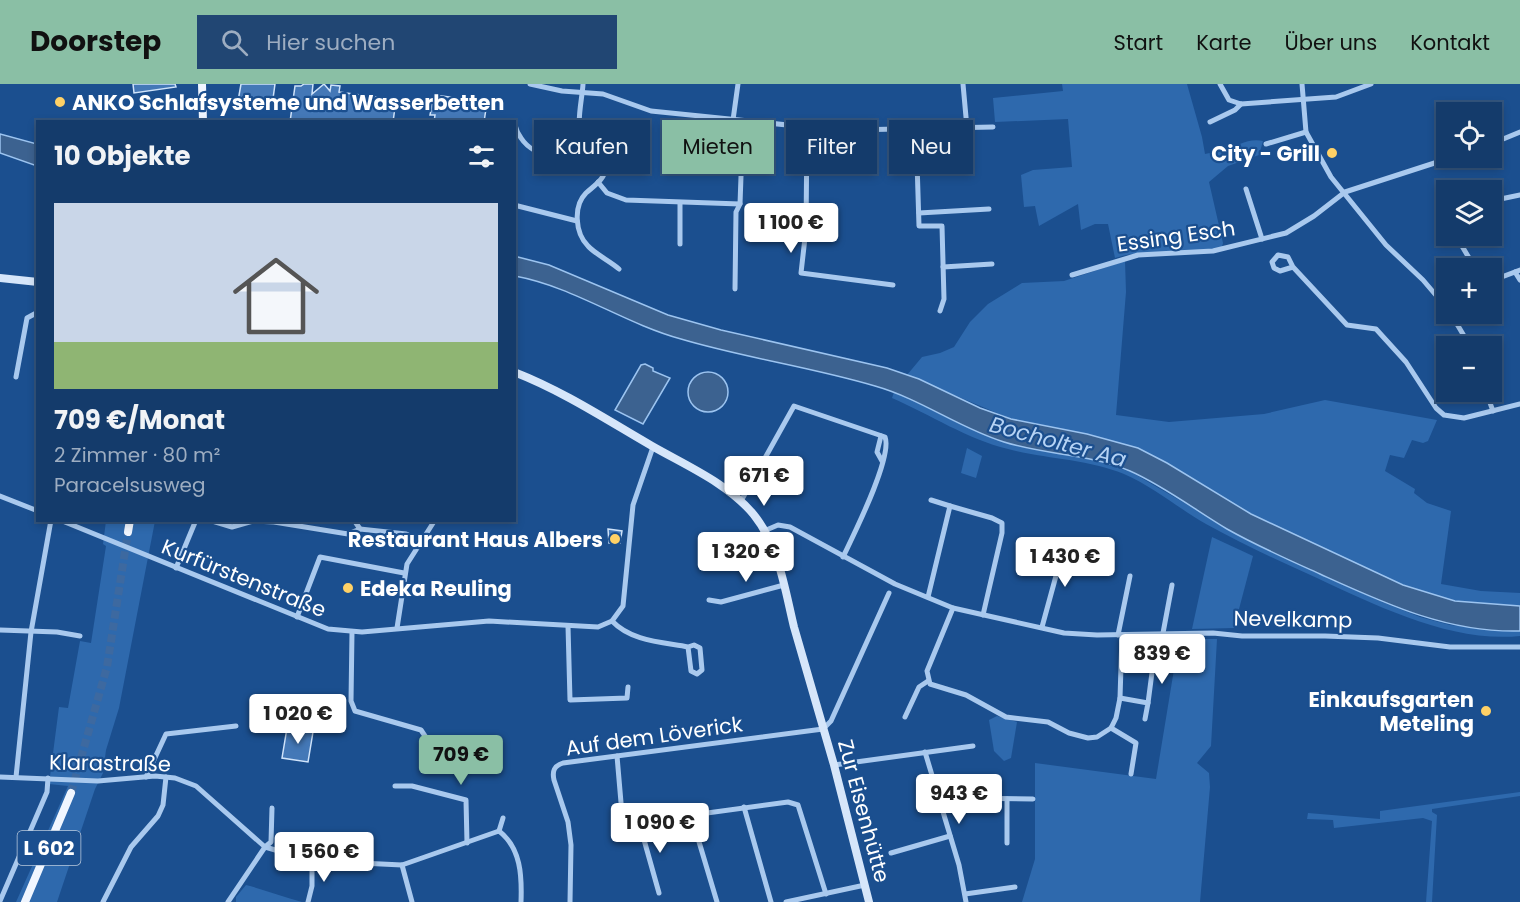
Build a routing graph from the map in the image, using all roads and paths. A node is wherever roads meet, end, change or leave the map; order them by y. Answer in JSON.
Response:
{"nodes":[{"id":1,"x":202,"y":84,"type":"edge"},
{"id":2,"x":530,"y":84,"type":"edge"},
{"id":3,"x":583,"y":84,"type":"edge"},
{"id":4,"x":738,"y":84,"type":"edge"},
{"id":5,"x":963,"y":84,"type":"edge"},
{"id":6,"x":1220,"y":84,"type":"edge"},
{"id":7,"x":1302,"y":84,"type":"edge"},
{"id":8,"x":1371,"y":84,"type":"edge"},
{"id":9,"x":582,"y":93,"type":"junction"},
{"id":10,"x":1304,"y":99,"type":"junction"},
{"id":11,"x":1242,"y":104,"type":"junction"},
{"id":12,"x":203,"y":120,"type":"edge"},
{"id":13,"x":580,"y":120,"type":"edge"},
{"id":14,"x":733,"y":120,"type":"joint"},
{"id":15,"x":966,"y":120,"type":"edge"},
{"id":16,"x":1210,"y":122,"type":"dead end"},
{"id":17,"x":516,"y":127,"type":"edge"},
{"id":18,"x":993,"y":127,"type":"dead end"},
{"id":19,"x":973,"y":128,"type":"edge"},
{"id":20,"x":1306,"y":132,"type":"junction"},
{"id":21,"x":1520,"y":132,"type":"edge"},
{"id":22,"x":1502,"y":139,"type":"edge"},
{"id":23,"x":1266,"y":144,"type":"dead end"},
{"id":24,"x":534,"y":148,"type":"edge"},
{"id":25,"x":1436,"y":163,"type":"edge"},
{"id":26,"x":604,"y":174,"type":"edge"},
{"id":27,"x":741,"y":174,"type":"edge"},
{"id":28,"x":807,"y":174,"type":"edge"},
{"id":29,"x":917,"y":174,"type":"edge"},
{"id":30,"x":598,"y":182,"type":"junction"},
{"id":31,"x":1246,"y":189,"type":"dead end"},
{"id":32,"x":1346,"y":192,"type":"junction"},
{"id":33,"x":1520,"y":195,"type":"edge"},
{"id":34,"x":1502,"y":199,"type":"edge"},
{"id":35,"x":680,"y":203,"type":"junction"},
{"id":36,"x":740,"y":204,"type":"junction"},
{"id":37,"x":516,"y":206,"type":"edge"},
{"id":38,"x":989,"y":209,"type":"dead end"},
{"id":39,"x":942,"y":212,"type":"junction"},
{"id":40,"x":918,"y":213,"type":"junction"},
{"id":41,"x":577,"y":221,"type":"junction"},
{"id":42,"x":942,"y":226,"type":"junction"},
{"id":43,"x":1262,"y":239,"type":"junction"},
{"id":44,"x":680,"y":244,"type":"dead end"},
{"id":45,"x":992,"y":264,"type":"dead end"},
{"id":46,"x":943,"y":267,"type":"junction"},
{"id":47,"x":1293,"y":267,"type":"dead end"},
{"id":48,"x":619,"y":269,"type":"dead end"},
{"id":49,"x":1518,"y":271,"type":"edge"},
{"id":50,"x":1072,"y":275,"type":"dead end"},
{"id":51,"x":0,"y":278,"type":"edge"},
{"id":52,"x":1502,"y":278,"type":"edge"},
{"id":53,"x":1520,"y":280,"type":"edge"},
{"id":54,"x":36,"y":282,"type":"edge"},
{"id":55,"x":893,"y":285,"type":"dead end"},
{"id":56,"x":735,"y":290,"type":"dead end"},
{"id":57,"x":1436,"y":295,"type":"edge"},
{"id":58,"x":940,"y":311,"type":"dead end"},
{"id":59,"x":36,"y":313,"type":"edge"},
{"id":60,"x":516,"y":373,"type":"edge"},
{"id":61,"x":16,"y":377,"type":"dead end"},
{"id":62,"x":1490,"y":402,"type":"edge"},
{"id":63,"x":1520,"y":404,"type":"edge"},
{"id":64,"x":1493,"y":411,"type":"junction"},
{"id":65,"x":653,"y":447,"type":"junction"},
{"id":66,"x":0,"y":496,"type":"edge"},
{"id":67,"x":931,"y":500,"type":"dead end"},
{"id":68,"x":741,"y":501,"type":"junction"},
{"id":69,"x":950,"y":506,"type":"junction"},
{"id":70,"x":36,"y":510,"type":"edge"},
{"id":71,"x":51,"y":522,"type":"edge"},
{"id":72,"x":65,"y":522,"type":"edge"},
{"id":73,"x":130,"y":522,"type":"edge"},
{"id":74,"x":194,"y":522,"type":"edge"},
{"id":75,"x":216,"y":522,"type":"edge"},
{"id":76,"x":247,"y":522,"type":"edge"},
{"id":77,"x":283,"y":522,"type":"edge"},
{"id":78,"x":355,"y":522,"type":"edge"},
{"id":79,"x":434,"y":522,"type":"edge"},
{"id":80,"x":298,"y":523,"type":"edge"},
{"id":81,"x":360,"y":529,"type":"junction"},
{"id":82,"x":765,"y":531,"type":"junction"},
{"id":83,"x":128,"y":532,"type":"tunnel mouth"},
{"id":84,"x":420,"y":541,"type":"junction"},
{"id":85,"x":1065,"y":543,"type":"dead end"},
{"id":86,"x":843,"y":557,"type":"junction"},
{"id":87,"x":176,"y":568,"type":"junction"},
{"id":88,"x":404,"y":573,"type":"junction"},
{"id":89,"x":1130,"y":576,"type":"dead end"},
{"id":90,"x":784,"y":585,"type":"junction"},
{"id":91,"x":1172,"y":585,"type":"dead end"},
{"id":92,"x":890,"y":592,"type":"dead end"},
{"id":93,"x":928,"y":597,"type":"junction"},
{"id":94,"x":709,"y":600,"type":"dead end"},
{"id":95,"x":953,"y":608,"type":"junction"},
{"id":96,"x":983,"y":615,"type":"junction"},
{"id":97,"x":297,"y":617,"type":"junction"},
{"id":98,"x":612,"y":621,"type":"junction"},
{"id":99,"x":568,"y":626,"type":"junction"},
{"id":100,"x":1042,"y":627,"type":"junction"},
{"id":101,"x":397,"y":628,"type":"junction"},
{"id":102,"x":0,"y":630,"type":"edge"},
{"id":103,"x":31,"y":632,"type":"junction"},
{"id":104,"x":352,"y":632,"type":"junction"},
{"id":105,"x":1163,"y":633,"type":"junction"},
{"id":106,"x":1120,"y":635,"type":"junction"},
{"id":107,"x":80,"y":636,"type":"dead end"},
{"id":108,"x":688,"y":647,"type":"junction"},
{"id":109,"x":1520,"y":647,"type":"edge"},
{"id":110,"x":1153,"y":665,"type":"dead end"},
{"id":111,"x":928,"y":681,"type":"junction"},
{"id":112,"x":628,"y":687,"type":"dead end"},
{"id":113,"x":1120,"y":698,"type":"junction"},
{"id":114,"x":1148,"y":703,"type":"junction"},
{"id":115,"x":905,"y":717,"type":"dead end"},
{"id":116,"x":1145,"y":719,"type":"dead end"},
{"id":117,"x":237,"y":726,"type":"dead end"},
{"id":118,"x":1111,"y":728,"type":"junction"},
{"id":119,"x":823,"y":729,"type":"junction"},
{"id":120,"x":427,"y":739,"type":"dead end"},
{"id":121,"x":973,"y":746,"type":"dead end"},
{"id":122,"x":925,"y":752,"type":"junction"},
{"id":123,"x":617,"y":756,"type":"junction"},
{"id":124,"x":834,"y":765,"type":"junction"},
{"id":125,"x":1131,"y":774,"type":"dead end"},
{"id":126,"x":0,"y":777,"type":"edge"},
{"id":127,"x":16,"y":777,"type":"junction"},
{"id":128,"x":146,"y":777,"type":"junction"},
{"id":129,"x":166,"y":777,"type":"junction"},
{"id":130,"x":48,"y":778,"type":"junction"},
{"id":131,"x":395,"y":786,"type":"dead end"},
{"id":132,"x":71,"y":793,"type":"tunnel mouth"},
{"id":133,"x":1007,"y":799,"type":"junction"},
{"id":134,"x":1033,"y":799,"type":"dead end"},
{"id":135,"x":941,"y":804,"type":"junction"},
{"id":136,"x":744,"y":807,"type":"junction"},
{"id":137,"x":272,"y":808,"type":"dead end"},
{"id":138,"x":691,"y":815,"type":"junction"},
{"id":139,"x":503,"y":819,"type":"dead end"},
{"id":140,"x":639,"y":822,"type":"junction"},
{"id":141,"x":499,"y":831,"type":"junction"},
{"id":142,"x":950,"y":836,"type":"junction"},
{"id":143,"x":467,"y":843,"type":"junction"},
{"id":144,"x":1007,"y":843,"type":"dead end"},
{"id":145,"x":265,"y":847,"type":"junction"},
{"id":146,"x":891,"y":853,"type":"dead end"},
{"id":147,"x":312,"y":858,"type":"junction"},
{"id":148,"x":402,"y":865,"type":"junction"},
{"id":149,"x":865,"y":885,"type":"junction"},
{"id":150,"x":1015,"y":887,"type":"dead end"},
{"id":151,"x":659,"y":893,"type":"dead end"},
{"id":152,"x":826,"y":894,"type":"junction"},
{"id":153,"x":966,"y":894,"type":"junction"},
{"id":154,"x":0,"y":901,"type":"edge"},
{"id":155,"x":25,"y":902,"type":"edge"},
{"id":156,"x":103,"y":902,"type":"edge"},
{"id":157,"x":228,"y":902,"type":"edge"},
{"id":158,"x":308,"y":902,"type":"edge"},
{"id":159,"x":412,"y":902,"type":"edge"},
{"id":160,"x":520,"y":902,"type":"edge"},
{"id":161,"x":570,"y":902,"type":"edge"},
{"id":162,"x":717,"y":902,"type":"edge"},
{"id":163,"x":771,"y":902,"type":"edge"},
{"id":164,"x":786,"y":902,"type":"edge"},
{"id":165,"x":869,"y":902,"type":"edge"},
{"id":166,"x":966,"y":902,"type":"edge"}],
"edges":[{"from":1,"to":12,"type":"main road"},
{"from":2,"to":9,"type":"street"},
{"from":3,"to":9,"type":"street"},
{"from":4,"to":14,"type":"street"},
{"from":5,"to":15,"type":"street"},
{"from":6,"to":11,"type":"street"},
{"from":7,"to":10,"type":"street"},
{"from":8,"to":10,"type":"street"},
{"from":9,"to":13,"type":"street"},
{"from":9,"to":14,"type":"street"},
{"from":10,"to":11,"type":"street"},
{"from":10,"to":20,"type":"street"},
{"from":11,"to":16,"type":"street"},
{"from":17,"to":24,"type":"street"},
{"from":18,"to":19,"type":"street"},
{"from":20,"to":23,"type":"street"},
{"from":20,"to":32,"type":"street"},
{"from":21,"to":22,"type":"street"},
{"from":25,"to":32,"type":"street","name":"Essing Esch"},
{"from":26,"to":30,"type":"street"},
{"from":27,"to":36,"type":"street"},
{"from":28,"to":55,"type":"street"},
{"from":29,"to":40,"type":"street"},
{"from":30,"to":35,"type":"street"},
{"from":30,"to":41,"type":"street"},
{"from":31,"to":43,"type":"street"},
{"from":32,"to":43,"type":"street","name":"Essing Esch"},
{"from":32,"to":57,"type":"street"},
{"from":33,"to":34,"type":"street"},
{"from":35,"to":36,"type":"street"},
{"from":35,"to":44,"type":"street"},
{"from":36,"to":56,"type":"street"},
{"from":37,"to":41,"type":"street"},
{"from":38,"to":39,"type":"street"},
{"from":39,"to":40,"type":"street"},
{"from":39,"to":42,"type":"street"},
{"from":40,"to":42,"type":"street"},
{"from":41,"to":48,"type":"street"},
{"from":42,"to":46,"type":"street"},
{"from":43,"to":50,"type":"street","name":"Essing Esch"},
{"from":45,"to":46,"type":"street"},
{"from":46,"to":58,"type":"street"},
{"from":47,"to":64,"type":"street"},
{"from":49,"to":52,"type":"street"},
{"from":49,"to":53,"type":"street"},
{"from":51,"to":54,"type":"street"},
{"from":59,"to":61,"type":"street"},
{"from":60,"to":65,"type":"street","name":"Zur Eisenhütte"},
{"from":62,"to":64,"type":"street"},
{"from":63,"to":64,"type":"street"},
{"from":65,"to":68,"type":"street","name":"Zur Eisenhütte"},
{"from":65,"to":98,"type":"street"},
{"from":66,"to":70,"type":"street"},
{"from":67,"to":69,"type":"street"},
{"from":68,"to":82,"type":"street","name":"Zur Eisenhütte"},
{"from":68,"to":86,"type":"street"},
{"from":69,"to":93,"type":"street"},
{"from":69,"to":96,"type":"street"},
{"from":71,"to":103,"type":"street"},
{"from":72,"to":87,"type":"street","name":"Kurfürstenstraße"},
{"from":73,"to":83,"type":"main road"},
{"from":74,"to":87,"type":"street"},
{"from":75,"to":76,"type":"street"},
{"from":77,"to":80,"type":"street"},
{"from":78,"to":81,"type":"street"},
{"from":79,"to":84,"type":"street"},
{"from":80,"to":81,"type":"street"},
{"from":81,"to":84,"type":"street"},
{"from":82,"to":86,"type":"street","name":"Nevelkamp"},
{"from":82,"to":90,"type":"street","name":"Zur Eisenhütte"},
{"from":84,"to":88,"type":"street"},
{"from":85,"to":100,"type":"street"},
{"from":86,"to":93,"type":"street","name":"Nevelkamp"},
{"from":87,"to":97,"type":"street","name":"Kurfürstenstraße"},
{"from":88,"to":97,"type":"street"},
{"from":88,"to":101,"type":"street"},
{"from":89,"to":106,"type":"street"},
{"from":90,"to":94,"type":"street"},
{"from":90,"to":119,"type":"street","name":"Zur Eisenhütte"},
{"from":91,"to":105,"type":"street"},
{"from":92,"to":119,"type":"street"},
{"from":93,"to":95,"type":"street","name":"Nevelkamp"},
{"from":95,"to":96,"type":"street","name":"Nevelkamp"},
{"from":95,"to":111,"type":"street"},
{"from":96,"to":100,"type":"street","name":"Nevelkamp"},
{"from":97,"to":104,"type":"street","name":"Kurfürstenstraße"},
{"from":98,"to":99,"type":"street","name":"Kurfürstenstraße"},
{"from":98,"to":108,"type":"street"},
{"from":99,"to":101,"type":"street","name":"Kurfürstenstraße"},
{"from":99,"to":112,"type":"street"},
{"from":100,"to":106,"type":"street","name":"Nevelkamp"},
{"from":101,"to":104,"type":"street","name":"Kurfürstenstraße"},
{"from":102,"to":103,"type":"street"},
{"from":103,"to":107,"type":"street"},
{"from":103,"to":127,"type":"street"},
{"from":104,"to":120,"type":"street"},
{"from":105,"to":106,"type":"street","name":"Nevelkamp"},
{"from":105,"to":109,"type":"street","name":"Nevelkamp"},
{"from":106,"to":113,"type":"street"},
{"from":108,"to":108,"type":"street"},
{"from":110,"to":114,"type":"street"},
{"from":111,"to":115,"type":"street"},
{"from":111,"to":118,"type":"street"},
{"from":113,"to":114,"type":"street"},
{"from":113,"to":118,"type":"street"},
{"from":114,"to":116,"type":"street"},
{"from":117,"to":128,"type":"street"},
{"from":118,"to":125,"type":"street"},
{"from":119,"to":123,"type":"street","name":"Auf dem Löverick"},
{"from":119,"to":124,"type":"street","name":"Zur Eisenhütte"},
{"from":121,"to":122,"type":"street"},
{"from":122,"to":124,"type":"street"},
{"from":122,"to":135,"type":"street"},
{"from":123,"to":140,"type":"street"},
{"from":123,"to":161,"type":"street","name":"Auf dem Löverick"},
{"from":124,"to":149,"type":"street","name":"Zur Eisenhütte"},
{"from":126,"to":127,"type":"street","name":"Klarastraße"},
{"from":127,"to":130,"type":"street","name":"Klarastraße"},
{"from":128,"to":129,"type":"street","name":"Klarastraße"},
{"from":128,"to":130,"type":"street","name":"Klarastraße"},
{"from":129,"to":145,"type":"street","name":"Klarastraße"},
{"from":129,"to":156,"type":"street"},
{"from":130,"to":154,"type":"street"},
{"from":131,"to":143,"type":"street"},
{"from":132,"to":155,"type":"main road","number":"L 602"},
{"from":133,"to":134,"type":"street"},
{"from":133,"to":135,"type":"street"},
{"from":133,"to":144,"type":"street"},
{"from":135,"to":142,"type":"street"},
{"from":136,"to":138,"type":"street"},
{"from":136,"to":152,"type":"street"},
{"from":136,"to":163,"type":"street"},
{"from":137,"to":145,"type":"street"},
{"from":138,"to":140,"type":"street"},
{"from":138,"to":162,"type":"street"},
{"from":139,"to":141,"type":"street"},
{"from":140,"to":151,"type":"street"},
{"from":141,"to":143,"type":"street","name":"Klarastraße"},
{"from":141,"to":160,"type":"street"},
{"from":142,"to":146,"type":"street"},
{"from":142,"to":153,"type":"street"},
{"from":143,"to":148,"type":"street","name":"Klarastraße"},
{"from":145,"to":147,"type":"street","name":"Klarastraße"},
{"from":145,"to":157,"type":"street"},
{"from":147,"to":148,"type":"street","name":"Klarastraße"},
{"from":147,"to":158,"type":"street"},
{"from":148,"to":159,"type":"street"},
{"from":149,"to":152,"type":"street"},
{"from":149,"to":165,"type":"street","name":"Zur Eisenhütte"},
{"from":150,"to":153,"type":"street"},
{"from":152,"to":164,"type":"street"},
{"from":153,"to":166,"type":"street"}]}
